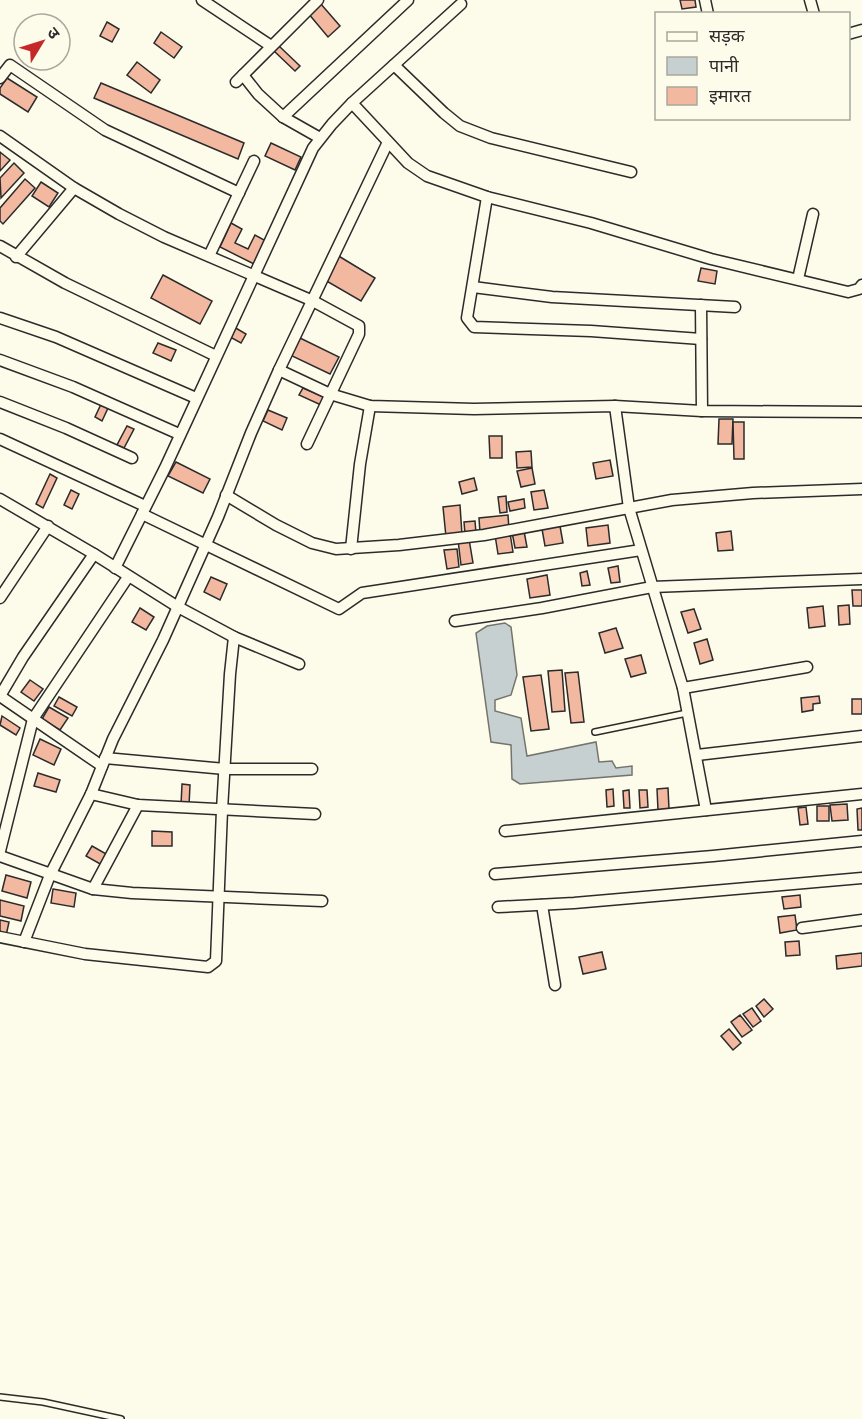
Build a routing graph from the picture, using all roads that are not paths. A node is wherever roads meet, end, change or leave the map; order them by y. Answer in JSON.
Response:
{"nodes":[{"id":1,"x":202,"y":0,"type":"edge"},
{"id":2,"x":318,"y":0,"type":"edge"},
{"id":3,"x":408,"y":0,"type":"edge"},
{"id":4,"x":461,"y":4,"type":"dead end"},
{"id":5,"x":271,"y":46,"type":"junction"},
{"id":6,"x":394,"y":65,"type":"junction"},
{"id":7,"x":0,"y":78,"type":"edge"},
{"id":8,"x":352,"y":103,"type":"junction"},
{"id":9,"x":283,"y":117,"type":"junction"},
{"id":10,"x":0,"y":136,"type":"edge"},
{"id":11,"x":320,"y":138,"type":"junction"},
{"id":12,"x":388,"y":142,"type":"junction"},
{"id":13,"x":254,"y":161,"type":"dead end"},
{"id":14,"x":631,"y":172,"type":"dead end"},
{"id":15,"x":74,"y":188,"type":"junction"},
{"id":16,"x":239,"y":194,"type":"junction"},
{"id":17,"x":487,"y":196,"type":"junction"},
{"id":18,"x":813,"y":214,"type":"dead end"},
{"id":19,"x":0,"y":246,"type":"edge"},
{"id":20,"x":16,"y":256,"type":"junction"},
{"id":21,"x":209,"y":256,"type":"junction"},
{"id":22,"x":255,"y":276,"type":"junction"},
{"id":23,"x":798,"y":279,"type":"junction"},
{"id":24,"x":862,"y":285,"type":"edge"},
{"id":25,"x":473,"y":287,"type":"junction"},
{"id":26,"x":313,"y":301,"type":"junction"},
{"id":27,"x":701,"y":305,"type":"junction"},
{"id":28,"x":735,"y":307,"type":"dead end"},
{"id":29,"x":0,"y":318,"type":"edge"},
{"id":30,"x":701,"y":339,"type":"junction"},
{"id":31,"x":216,"y":356,"type":"junction"},
{"id":32,"x":0,"y":360,"type":"edge"},
{"id":33,"x":279,"y":370,"type":"junction"},
{"id":34,"x":330,"y":394,"type":"junction"},
{"id":35,"x":196,"y":398,"type":"junction"},
{"id":36,"x":0,"y":402,"type":"edge"},
{"id":37,"x":370,"y":406,"type":"junction"},
{"id":38,"x":615,"y":406,"type":"junction"},
{"id":39,"x":702,"y":411,"type":"junction"},
{"id":40,"x":862,"y":412,"type":"edge"},
{"id":41,"x":180,"y":434,"type":"junction"},
{"id":42,"x":0,"y":439,"type":"edge"},
{"id":43,"x":307,"y":444,"type":"dead end"},
{"id":44,"x":132,"y":458,"type":"dead end"},
{"id":45,"x":862,"y":489,"type":"edge"},
{"id":46,"x":226,"y":495,"type":"junction"},
{"id":47,"x":2,"y":503,"type":"edge"},
{"id":48,"x":629,"y":508,"type":"junction"},
{"id":49,"x":143,"y":510,"type":"junction"},
{"id":50,"x":48,"y":526,"type":"junction"},
{"id":51,"x":206,"y":545,"type":"junction"},
{"id":52,"x":351,"y":549,"type":"junction"},
{"id":53,"x":641,"y":550,"type":"junction"},
{"id":54,"x":94,"y":554,"type":"junction"},
{"id":55,"x":115,"y":568,"type":"junction"},
{"id":56,"x":128,"y":577,"type":"junction"},
{"id":57,"x":862,"y":579,"type":"edge"},
{"id":58,"x":652,"y":587,"type":"junction"},
{"id":59,"x":0,"y":598,"type":"edge"},
{"id":60,"x":178,"y":607,"type":"junction"},
{"id":61,"x":455,"y":621,"type":"dead end"},
{"id":62,"x":234,"y":637,"type":"junction"},
{"id":63,"x":299,"y":664,"type":"dead end"},
{"id":64,"x":807,"y":667,"type":"dead end"},
{"id":65,"x":683,"y":688,"type":"junction"},
{"id":66,"x":0,"y":696,"type":"edge"},
{"id":67,"x":689,"y":712,"type":"junction"},
{"id":68,"x":33,"y":719,"type":"junction"},
{"id":69,"x":595,"y":732,"type":"dead end"},
{"id":70,"x":862,"y":736,"type":"edge"},
{"id":71,"x":697,"y":755,"type":"junction"},
{"id":72,"x":104,"y":762,"type":"junction"},
{"id":73,"x":225,"y":769,"type":"junction"},
{"id":74,"x":312,"y":769,"type":"dead end"},
{"id":75,"x":91,"y":794,"type":"junction"},
{"id":76,"x":862,"y":794,"type":"edge"},
{"id":77,"x":138,"y":805,"type":"junction"},
{"id":78,"x":222,"y":810,"type":"junction"},
{"id":79,"x":706,"y":810,"type":"junction"},
{"id":80,"x":315,"y":814,"type":"dead end"},
{"id":81,"x":506,"y":831,"type":"dead end"},
{"id":82,"x":862,"y":841,"type":"edge"},
{"id":83,"x":0,"y":851,"type":"edge"},
{"id":84,"x":0,"y":856,"type":"edge"},
{"id":85,"x":495,"y":874,"type":"dead end"},
{"id":86,"x":50,"y":875,"type":"junction"},
{"id":87,"x":862,"y":878,"type":"edge"},
{"id":88,"x":93,"y":890,"type":"junction"},
{"id":89,"x":220,"y":896,"type":"junction"},
{"id":90,"x":322,"y":901,"type":"dead end"},
{"id":91,"x":542,"y":905,"type":"junction"},
{"id":92,"x":498,"y":907,"type":"dead end"},
{"id":93,"x":862,"y":920,"type":"edge"},
{"id":94,"x":802,"y":928,"type":"dead end"},
{"id":95,"x":0,"y":937,"type":"edge"},
{"id":96,"x":24,"y":942,"type":"junction"},
{"id":97,"x":555,"y":985,"type":"dead end"},
{"id":98,"x":0,"y":1396,"type":"edge"},
{"id":99,"x":121,"y":1419,"type":"edge"}],
"edges":[{"from":1,"to":5,"type":"street"},
{"from":2,"to":5,"type":"street"},
{"from":3,"to":9,"type":"street"},
{"from":4,"to":6,"type":"street"},
{"from":5,"to":9,"type":"street"},
{"from":6,"to":8,"type":"street"},
{"from":6,"to":14,"type":"street"},
{"from":7,"to":16,"type":"street"},
{"from":8,"to":11,"type":"street"},
{"from":8,"to":12,"type":"street"},
{"from":9,"to":11,"type":"street"},
{"from":10,"to":15,"type":"street"},
{"from":11,"to":22,"type":"street"},
{"from":12,"to":17,"type":"street"},
{"from":12,"to":26,"type":"street"},
{"from":13,"to":16,"type":"street"},
{"from":15,"to":20,"type":"street"},
{"from":15,"to":21,"type":"street"},
{"from":16,"to":21,"type":"street"},
{"from":17,"to":23,"type":"street"},
{"from":17,"to":25,"type":"street"},
{"from":18,"to":23,"type":"street"},
{"from":19,"to":20,"type":"street"},
{"from":20,"to":31,"type":"street"},
{"from":21,"to":22,"type":"street"},
{"from":22,"to":26,"type":"street"},
{"from":22,"to":31,"type":"street"},
{"from":23,"to":24,"type":"street"},
{"from":25,"to":27,"type":"street"},
{"from":25,"to":30,"type":"street"},
{"from":26,"to":33,"type":"street"},
{"from":26,"to":34,"type":"street"},
{"from":27,"to":28,"type":"street"},
{"from":27,"to":30,"type":"street"},
{"from":29,"to":35,"type":"street"},
{"from":30,"to":39,"type":"street"},
{"from":31,"to":35,"type":"street"},
{"from":32,"to":41,"type":"street"},
{"from":33,"to":34,"type":"street"},
{"from":33,"to":46,"type":"street"},
{"from":34,"to":37,"type":"street"},
{"from":34,"to":43,"type":"street"},
{"from":35,"to":41,"type":"street"},
{"from":36,"to":44,"type":"street"},
{"from":37,"to":38,"type":"street"},
{"from":37,"to":52,"type":"street"},
{"from":38,"to":39,"type":"street"},
{"from":38,"to":48,"type":"street"},
{"from":39,"to":40,"type":"street"},
{"from":41,"to":49,"type":"street"},
{"from":42,"to":49,"type":"street"},
{"from":45,"to":48,"type":"street"},
{"from":46,"to":51,"type":"street"},
{"from":46,"to":52,"type":"street"},
{"from":47,"to":50,"type":"street"},
{"from":48,"to":52,"type":"street"},
{"from":48,"to":53,"type":"street"},
{"from":49,"to":51,"type":"street"},
{"from":49,"to":55,"type":"street"},
{"from":50,"to":54,"type":"street"},
{"from":50,"to":59,"type":"street"},
{"from":51,"to":53,"type":"street"},
{"from":51,"to":60,"type":"street"},
{"from":53,"to":58,"type":"street"},
{"from":54,"to":55,"type":"street"},
{"from":54,"to":66,"type":"street"},
{"from":55,"to":56,"type":"street"},
{"from":56,"to":60,"type":"street"},
{"from":56,"to":68,"type":"street"},
{"from":57,"to":58,"type":"street"},
{"from":58,"to":61,"type":"street"},
{"from":58,"to":65,"type":"street"},
{"from":60,"to":62,"type":"street"},
{"from":60,"to":72,"type":"street"},
{"from":62,"to":63,"type":"street"},
{"from":62,"to":73,"type":"street"},
{"from":64,"to":65,"type":"street"},
{"from":65,"to":67,"type":"street"},
{"from":66,"to":68,"type":"street"},
{"from":67,"to":69,"type":"lane"},
{"from":67,"to":71,"type":"street"},
{"from":68,"to":72,"type":"street"},
{"from":68,"to":83,"type":"street"},
{"from":70,"to":71,"type":"street"},
{"from":71,"to":79,"type":"street"},
{"from":72,"to":73,"type":"street"},
{"from":72,"to":75,"type":"street"},
{"from":73,"to":74,"type":"street"},
{"from":73,"to":78,"type":"street"},
{"from":75,"to":77,"type":"street"},
{"from":75,"to":86,"type":"street"},
{"from":76,"to":79,"type":"street"},
{"from":77,"to":78,"type":"street"},
{"from":77,"to":88,"type":"street"},
{"from":78,"to":80,"type":"street"},
{"from":78,"to":89,"type":"street"},
{"from":79,"to":81,"type":"street"},
{"from":82,"to":85,"type":"street"},
{"from":84,"to":86,"type":"street"},
{"from":86,"to":88,"type":"street"},
{"from":86,"to":96,"type":"street"},
{"from":87,"to":91,"type":"street"},
{"from":88,"to":89,"type":"street"},
{"from":89,"to":90,"type":"street"},
{"from":89,"to":96,"type":"street"},
{"from":91,"to":92,"type":"street"},
{"from":91,"to":97,"type":"street"},
{"from":93,"to":94,"type":"street"},
{"from":95,"to":96,"type":"street"},
{"from":98,"to":99,"type":"lane"}]}
